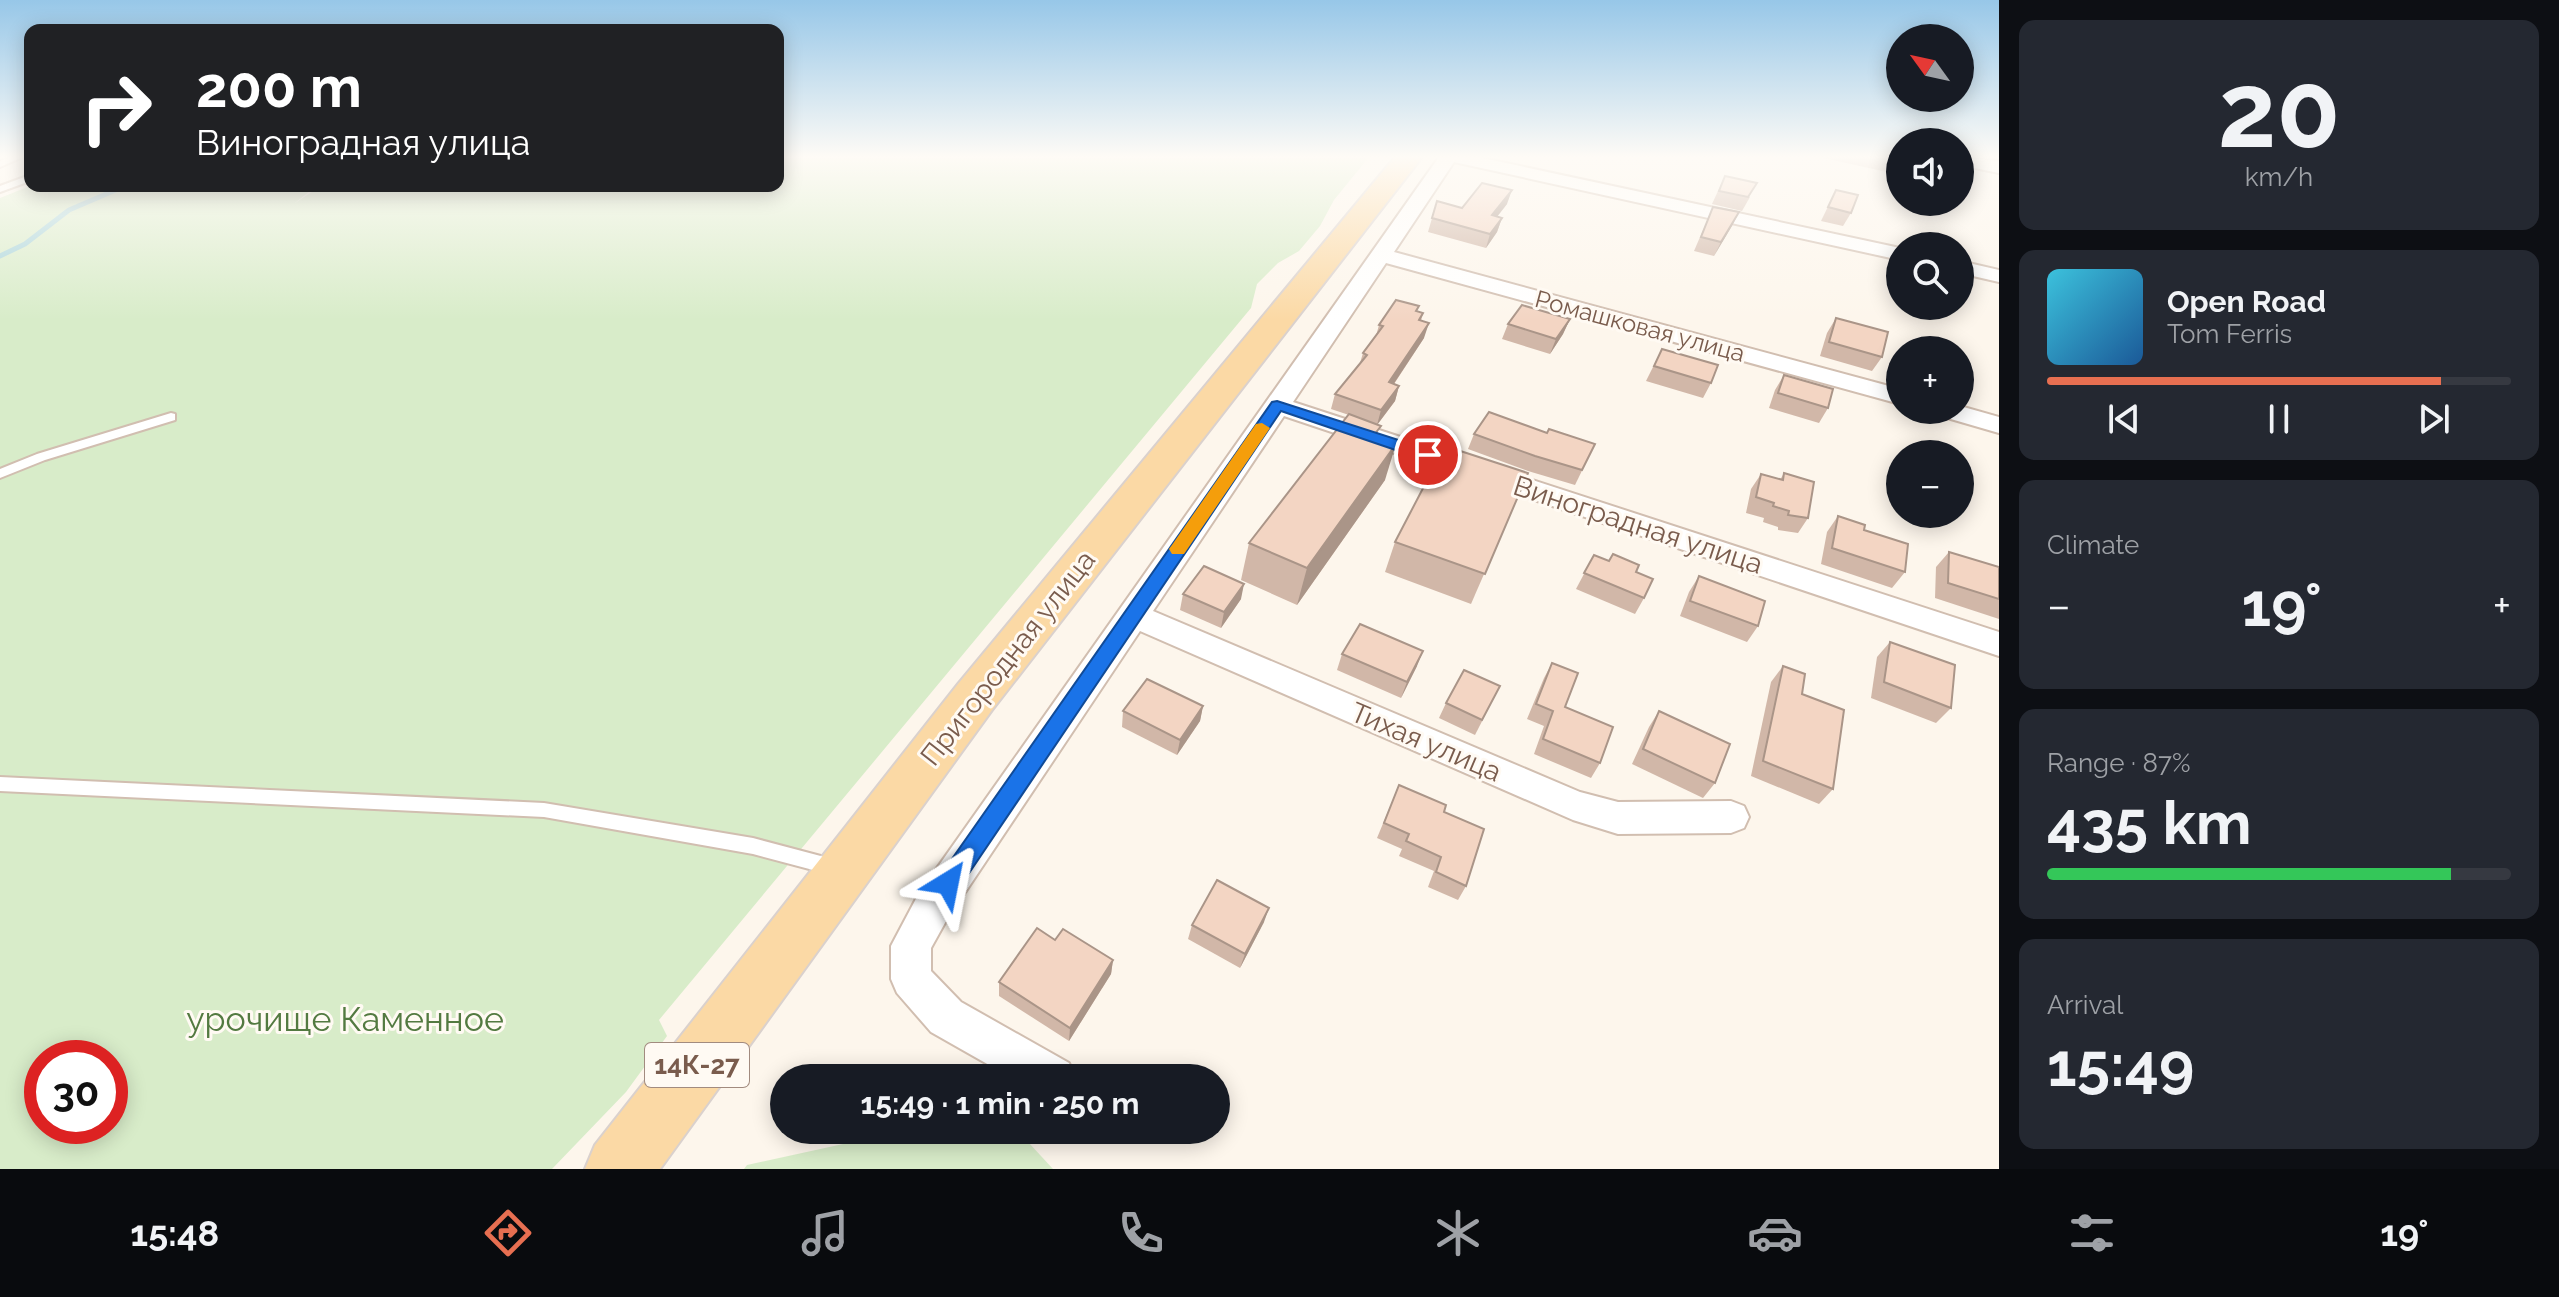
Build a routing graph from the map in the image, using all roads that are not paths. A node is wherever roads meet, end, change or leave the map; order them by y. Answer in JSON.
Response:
{"nodes":[{"id":1,"x":1365,"y":212,"type":"edge"},
{"id":2,"x":1412,"y":212,"type":"edge"},
{"id":3,"x":1704,"y":212,"type":"edge"},
{"id":4,"x":1886,"y":251,"type":"edge"},
{"id":5,"x":1381,"y":255,"type":"junction"},
{"id":6,"x":1974,"y":270,"type":"edge"},
{"id":7,"x":1999,"y":276,"type":"edge"},
{"id":8,"x":1886,"y":393,"type":"edge"},
{"id":9,"x":1277,"y":405,"type":"junction"},
{"id":10,"x":171,"y":417,"type":"dead end"},
{"id":11,"x":1974,"y":418,"type":"edge"},
{"id":12,"x":1999,"y":425,"type":"edge"},
{"id":13,"x":0,"y":474,"type":"edge"},
{"id":14,"x":1133,"y":615,"type":"junction"},
{"id":15,"x":1999,"y":644,"type":"edge"},
{"id":16,"x":0,"y":784,"type":"edge"},
{"id":17,"x":1731,"y":817,"type":"dead end"},
{"id":18,"x":844,"y":871,"type":"junction"},
{"id":19,"x":1029,"y":1064,"type":"edge"},
{"id":20,"x":619,"y":1169,"type":"edge"}],
"edges":[{"from":1,"to":18,"type":"main road","name":"Пригородная улица"},
{"from":2,"to":5,"type":"street"},
{"from":3,"to":4,"type":"street"},
{"from":5,"to":8,"type":"street","name":"Ромашковая улица"},
{"from":5,"to":9,"type":"street"},
{"from":6,"to":7,"type":"street"},
{"from":9,"to":14,"type":"street"},
{"from":9,"to":15,"type":"street","name":"Виноградная улица"},
{"from":10,"to":13,"type":"lane"},
{"from":11,"to":12,"type":"street"},
{"from":14,"to":17,"type":"street","name":"Тихая улица"},
{"from":14,"to":19,"type":"street"},
{"from":16,"to":18,"type":"lane"},
{"from":18,"to":20,"type":"main road","name":"Пригородная улица","number":"14К-27"}]}
